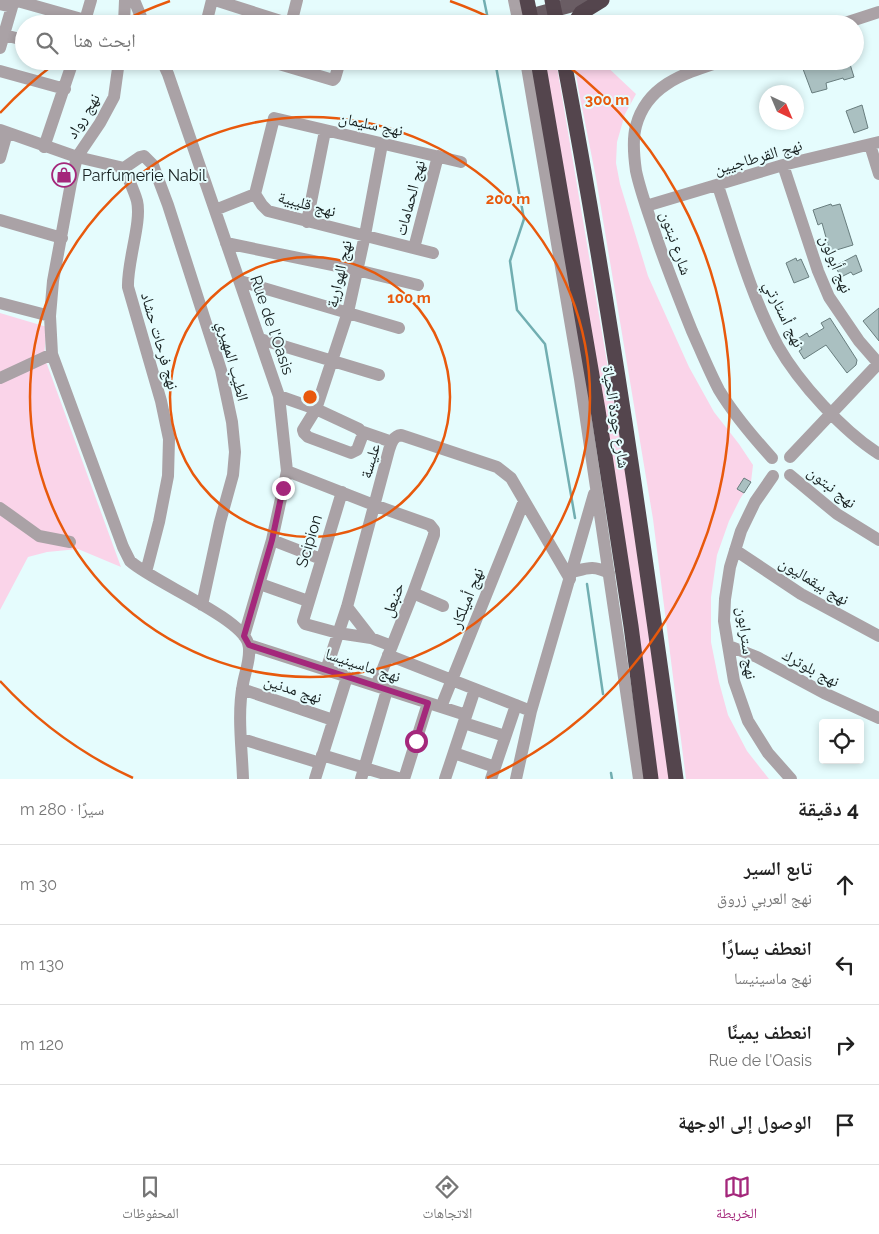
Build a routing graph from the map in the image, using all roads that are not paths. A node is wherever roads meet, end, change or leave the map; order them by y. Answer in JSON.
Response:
{"nodes":[{"id":1,"x":90,"y":0,"type":"edge"},
{"id":2,"x":125,"y":0,"type":"edge"},
{"id":3,"x":134,"y":0,"type":"edge"},
{"id":4,"x":214,"y":0,"type":"edge"},
{"id":5,"x":298,"y":0,"type":"edge"},
{"id":6,"x":514,"y":0,"type":"edge"},
{"id":7,"x":527,"y":0,"type":"edge"},
{"id":8,"x":589,"y":0,"type":"edge"},
{"id":9,"x":602,"y":0,"type":"edge"},
{"id":10,"x":10,"y":3,"type":"edge"},
{"id":11,"x":242,"y":4,"type":"edge"},
{"id":12,"x":554,"y":11,"type":"edge"},
{"id":13,"x":879,"y":12,"type":"edge"},
{"id":14,"x":57,"y":15,"type":"edge"},
{"id":15,"x":86,"y":15,"type":"edge"},
{"id":16,"x":124,"y":15,"type":"edge"},
{"id":17,"x":140,"y":15,"type":"edge"},
{"id":18,"x":209,"y":15,"type":"edge"},
{"id":19,"x":254,"y":15,"type":"edge"},
{"id":20,"x":293,"y":15,"type":"edge"},
{"id":21,"x":523,"y":15,"type":"edge"},
{"id":22,"x":527,"y":15,"type":"edge"},
{"id":23,"x":580,"y":15,"type":"edge"},
{"id":24,"x":864,"y":17,"type":"edge"},
{"id":25,"x":15,"y":40,"type":"edge"},
{"id":26,"x":1,"y":41,"type":"edge"},
{"id":27,"x":70,"y":70,"type":"edge"},
{"id":28,"x":118,"y":70,"type":"edge"},
{"id":29,"x":166,"y":70,"type":"edge"},
{"id":30,"x":307,"y":70,"type":"edge"},
{"id":31,"x":337,"y":70,"type":"edge"},
{"id":32,"x":528,"y":70,"type":"edge"},
{"id":33,"x":540,"y":70,"type":"edge"},
{"id":34,"x":566,"y":70,"type":"edge"},
{"id":35,"x":569,"y":70,"type":"edge"},
{"id":36,"x":696,"y":70,"type":"edge"},
{"id":37,"x":0,"y":71,"type":"edge"},
{"id":38,"x":568,"y":84,"type":"junction"},
{"id":39,"x":65,"y":89,"type":"junction"},
{"id":40,"x":274,"y":118,"type":"joint"},
{"id":41,"x":326,"y":131,"type":"junction"},
{"id":42,"x":4,"y":132,"type":"edge"},
{"id":43,"x":874,"y":143,"type":"edge"},
{"id":44,"x":382,"y":144,"type":"junction"},
{"id":45,"x":44,"y":147,"type":"junction"},
{"id":46,"x":438,"y":156,"type":"junction"},
{"id":47,"x":78,"y":157,"type":"junction"},
{"id":48,"x":0,"y":158,"type":"edge"},
{"id":49,"x":461,"y":162,"type":"dead end"},
{"id":50,"x":783,"y":165,"type":"junction"},
{"id":51,"x":124,"y":168,"type":"junction"},
{"id":52,"x":879,"y":174,"type":"edge"},
{"id":53,"x":718,"y":186,"type":"junction"},
{"id":54,"x":255,"y":194,"type":"junction"},
{"id":55,"x":646,"y":206,"type":"junction"},
{"id":56,"x":215,"y":210,"type":"junction"},
{"id":57,"x":0,"y":220,"type":"edge"},
{"id":58,"x":307,"y":222,"type":"junction"},
{"id":59,"x":365,"y":235,"type":"junction"},
{"id":60,"x":62,"y":238,"type":"junction"},
{"id":61,"x":226,"y":243,"type":"junction"},
{"id":62,"x":414,"y":248,"type":"junction"},
{"id":63,"x":433,"y":253,"type":"dead end"},
{"id":64,"x":357,"y":270,"type":"junction"},
{"id":65,"x":240,"y":281,"type":"junction"},
{"id":66,"x":418,"y":285,"type":"dead end"},
{"id":67,"x":0,"y":303,"type":"edge"},
{"id":68,"x":348,"y":312,"type":"junction"},
{"id":69,"x":50,"y":316,"type":"junction"},
{"id":70,"x":399,"y":328,"type":"dead end"},
{"id":71,"x":260,"y":339,"type":"junction"},
{"id":72,"x":52,"y":354,"type":"junction"},
{"id":73,"x":332,"y":362,"type":"junction"},
{"id":74,"x":879,"y":363,"type":"edge"},
{"id":75,"x":379,"y":375,"type":"dead end"},
{"id":76,"x":0,"y":378,"type":"edge"},
{"id":77,"x":279,"y":396,"type":"junction"},
{"id":78,"x":316,"y":409,"type":"junction"},
{"id":79,"x":831,"y":413,"type":"junction"},
{"id":80,"x":362,"y":432,"type":"junction"},
{"id":81,"x":392,"y":442,"type":"junction"},
{"id":82,"x":879,"y":454,"type":"edge"},
{"id":83,"x":790,"y":457,"type":"junction"},
{"id":84,"x":772,"y":458,"type":"junction"},
{"id":85,"x":287,"y":471,"type":"junction"},
{"id":86,"x":790,"y":475,"type":"junction"},
{"id":87,"x":773,"y":476,"type":"junction"},
{"id":88,"x":595,"y":489,"type":"junction"},
{"id":89,"x":342,"y":492,"type":"junction"},
{"id":90,"x":524,"y":501,"type":"junction"},
{"id":91,"x":374,"y":505,"type":"junction"},
{"id":92,"x":0,"y":508,"type":"edge"},
{"id":93,"x":272,"y":540,"type":"junction"},
{"id":94,"x":879,"y":540,"type":"edge"},
{"id":95,"x":70,"y":542,"type":"dead end"},
{"id":96,"x":735,"y":550,"type":"junction"},
{"id":97,"x":321,"y":559,"type":"junction"},
{"id":98,"x":146,"y":572,"type":"junction"},
{"id":99,"x":609,"y":573,"type":"junction"},
{"id":100,"x":571,"y":575,"type":"junction"},
{"id":101,"x":260,"y":584,"type":"junction"},
{"id":102,"x":413,"y":593,"type":"junction"},
{"id":103,"x":308,"y":600,"type":"junction"},
{"id":104,"x":202,"y":606,"type":"junction"},
{"id":105,"x":444,"y":606,"type":"dead end"},
{"id":106,"x":347,"y":607,"type":"junction"},
{"id":107,"x":338,"y":633,"type":"junction"},
{"id":108,"x":879,"y":636,"type":"edge"},
{"id":109,"x":371,"y":638,"type":"junction"},
{"id":110,"x":247,"y":640,"type":"junction"},
{"id":111,"x":728,"y":646,"type":"junction"},
{"id":112,"x":390,"y":651,"type":"junction"},
{"id":113,"x":326,"y":670,"type":"junction"},
{"id":114,"x":347,"y":677,"type":"junction"},
{"id":115,"x":452,"y":680,"type":"junction"},
{"id":116,"x":382,"y":688,"type":"junction"},
{"id":117,"x":242,"y":689,"type":"junction"},
{"id":118,"x":475,"y":689,"type":"junction"},
{"id":119,"x":516,"y":704,"type":"junction"},
{"id":120,"x":434,"y":705,"type":"junction"},
{"id":121,"x":532,"y":710,"type":"junction"},
{"id":122,"x":879,"y":718,"type":"edge"},
{"id":123,"x":465,"y":719,"type":"junction"},
{"id":124,"x":333,"y":720,"type":"junction"},
{"id":125,"x":505,"y":736,"type":"junction"},
{"id":126,"x":242,"y":739,"type":"junction"},
{"id":127,"x":454,"y":753,"type":"junction"},
{"id":128,"x":321,"y":759,"type":"junction"},
{"id":129,"x":363,"y":773,"type":"edge"},
{"id":130,"x":493,"y":773,"type":"edge"},
{"id":131,"x":243,"y":779,"type":"edge"},
{"id":132,"x":315,"y":779,"type":"edge"},
{"id":133,"x":403,"y":779,"type":"edge"},
{"id":134,"x":445,"y":779,"type":"edge"},
{"id":135,"x":516,"y":779,"type":"edge"},
{"id":136,"x":638,"y":779,"type":"edge"},
{"id":137,"x":651,"y":779,"type":"edge"},
{"id":138,"x":676,"y":779,"type":"edge"},
{"id":139,"x":791,"y":779,"type":"edge"}],
"edges":[{"from":1,"to":15,"type":"street"},
{"from":2,"to":16,"type":"street"},
{"from":3,"to":17,"type":"street"},
{"from":4,"to":11,"type":"street"},
{"from":4,"to":18,"type":"street"},
{"from":5,"to":20,"type":"street"},
{"from":6,"to":21,"type":"street"},
{"from":7,"to":22,"type":"highway"},
{"from":8,"to":12,"type":"main road"},
{"from":9,"to":23,"type":"highway"},
{"from":10,"to":14,"type":"street"},
{"from":10,"to":26,"type":"street"},
{"from":11,"to":19,"type":"street"},
{"from":13,"to":24,"type":"street"},
{"from":25,"to":26,"type":"street"},
{"from":27,"to":39,"type":"street"},
{"from":28,"to":47,"type":"street","name":"نهج رواد"},
{"from":29,"to":56,"type":"street","name":"Rue de l'Oasis"},
{"from":30,"to":31,"type":"street"},
{"from":32,"to":88,"type":"street"},
{"from":33,"to":137,"type":"highway","name":"شارع جودة الحياة"},
{"from":34,"to":38,"type":"highway","name":"شارع جودة الحياة"},
{"from":35,"to":38,"type":"highway"},
{"from":36,"to":55,"type":"street","name":"شارع نبتون"},
{"from":37,"to":39,"type":"street"},
{"from":38,"to":138,"type":"highway","name":"شارع جودة الحياة"},
{"from":39,"to":45,"type":"street"},
{"from":40,"to":41,"type":"street","name":"نهج سليمان"},
{"from":40,"to":54,"type":"street","name":"نهج قليبية"},
{"from":41,"to":44,"type":"street","name":"نهج سليمان"},
{"from":41,"to":58,"type":"street"},
{"from":42,"to":45,"type":"street"},
{"from":42,"to":48,"type":"street"},
{"from":43,"to":50,"type":"street","name":"نهج القرطاجيين"},
{"from":43,"to":52,"type":"street"},
{"from":44,"to":46,"type":"street","name":"نهج سليمان"},
{"from":44,"to":59,"type":"street","name":"نهج الهوارية"},
{"from":45,"to":47,"type":"street"},
{"from":46,"to":49,"type":"street","name":"نهج سليمان"},
{"from":46,"to":62,"type":"street","name":"نهج الحمامات"},
{"from":47,"to":51,"type":"street"},
{"from":47,"to":60,"type":"street","name":"نهج رواد"},
{"from":50,"to":53,"type":"street","name":"نهج القرطاجيين"},
{"from":50,"to":74,"type":"street","name":"نهج أبولون"},
{"from":51,"to":98,"type":"street","name":"نهج فرحات حشاد"},
{"from":51,"to":104,"type":"street","name":"الطيب المهيري"},
{"from":53,"to":55,"type":"street","name":"نهج القرطاجيين"},
{"from":53,"to":79,"type":"street","name":"نهج أستارتي"},
{"from":54,"to":56,"type":"street"},
{"from":54,"to":58,"type":"street","name":"نهج قليبية"},
{"from":55,"to":84,"type":"street","name":"شارع نبتون"},
{"from":56,"to":61,"type":"street","name":"Rue de l'Oasis"},
{"from":57,"to":60,"type":"street"},
{"from":58,"to":59,"type":"street","name":"نهج قليبية"},
{"from":59,"to":62,"type":"street","name":"نهج قليبية"},
{"from":59,"to":64,"type":"street","name":"نهج الهوارية"},
{"from":60,"to":69,"type":"street","name":"نهج رواد"},
{"from":61,"to":64,"type":"street"},
{"from":61,"to":65,"type":"street","name":"Rue de l'Oasis"},
{"from":62,"to":63,"type":"street","name":"نهج قليبية"},
{"from":64,"to":66,"type":"street"},
{"from":64,"to":68,"type":"street","name":"نهج الهوارية"},
{"from":65,"to":68,"type":"street"},
{"from":65,"to":71,"type":"street","name":"Rue de l'Oasis"},
{"from":67,"to":69,"type":"street"},
{"from":68,"to":70,"type":"street"},
{"from":68,"to":73,"type":"street","name":"نهج الهوارية"},
{"from":69,"to":72,"type":"street","name":"نهج رواد"},
{"from":71,"to":73,"type":"street"},
{"from":71,"to":77,"type":"street","name":"Rue de l'Oasis"},
{"from":72,"to":76,"type":"street"},
{"from":72,"to":98,"type":"street","name":"نهج رواد"},
{"from":73,"to":75,"type":"street"},
{"from":73,"to":78,"type":"street","name":"نهج الهوارية"},
{"from":74,"to":79,"type":"street"},
{"from":77,"to":78,"type":"street"},
{"from":77,"to":85,"type":"street","name":"Rue de l'Oasis"},
{"from":78,"to":80,"type":"street"},
{"from":78,"to":80,"type":"street","name":"نهج الهوارية"},
{"from":79,"to":82,"type":"street","name":"نهج أستارتي"},
{"from":79,"to":83,"type":"street"},
{"from":80,"to":81,"type":"street"},
{"from":81,"to":90,"type":"street","name":"عليسة"},
{"from":81,"to":91,"type":"street","name":"عليسة"},
{"from":83,"to":84,"type":"street"},
{"from":83,"to":86,"type":"street"},
{"from":84,"to":87,"type":"street"},
{"from":85,"to":89,"type":"street"},
{"from":85,"to":93,"type":"street","name":"Rue de l'Oasis"},
{"from":86,"to":87,"type":"street"},
{"from":86,"to":94,"type":"street","name":"نهج نبتون"},
{"from":87,"to":96,"type":"street","name":"نهج سترابون"},
{"from":88,"to":99,"type":"street"},
{"from":88,"to":100,"type":"street"},
{"from":89,"to":91,"type":"street"},
{"from":89,"to":97,"type":"street","name":"Scipion"},
{"from":90,"to":100,"type":"street","name":"عليسة"},
{"from":90,"to":115,"type":"street","name":"نهج أميلكار"},
{"from":91,"to":102,"type":"street","name":"حنبعل"},
{"from":91,"to":106,"type":"street","name":"عليسة"},
{"from":92,"to":95,"type":"street"},
{"from":93,"to":97,"type":"street"},
{"from":93,"to":101,"type":"street","name":"Rue de l'Oasis"},
{"from":96,"to":108,"type":"street","name":"نهج بيقماليون"},
{"from":96,"to":111,"type":"street","name":"نهج سترابون"},
{"from":97,"to":103,"type":"street","name":"Scipion"},
{"from":98,"to":104,"type":"street","name":"نهج رواد"},
{"from":99,"to":100,"type":"street"},
{"from":99,"to":136,"type":"street"},
{"from":100,"to":121,"type":"street"},
{"from":101,"to":103,"type":"street"},
{"from":101,"to":110,"type":"street","name":"Rue de l'Oasis"},
{"from":102,"to":105,"type":"street"},
{"from":102,"to":112,"type":"street","name":"حنبعل"},
{"from":103,"to":107,"type":"street","name":"Scipion"},
{"from":104,"to":110,"type":"street","name":"نهج رواد"},
{"from":106,"to":107,"type":"street","name":"عليسة"},
{"from":106,"to":109,"type":"street"},
{"from":107,"to":109,"type":"street"},
{"from":107,"to":113,"type":"street","name":"عليسة"},
{"from":109,"to":112,"type":"street"},
{"from":110,"to":113,"type":"street","name":"نهج ماسينيسا"},
{"from":110,"to":117,"type":"street","name":"Rue de l'Oasis"},
{"from":111,"to":122,"type":"street","name":"نهج بلوترك"},
{"from":111,"to":139,"type":"street","name":"نهج سترابون"},
{"from":112,"to":115,"type":"street"},
{"from":112,"to":116,"type":"street","name":"حنبعل"},
{"from":113,"to":114,"type":"street","name":"نهج ماسينيسا"},
{"from":114,"to":116,"type":"street","name":"نهج ماسينيسا"},
{"from":114,"to":124,"type":"street"},
{"from":115,"to":118,"type":"street"},
{"from":115,"to":120,"type":"street","name":"نهج أميلكار"},
{"from":116,"to":120,"type":"street","name":"نهج ماسينيسا"},
{"from":116,"to":129,"type":"street","name":"حنبعل"},
{"from":117,"to":124,"type":"street","name":"نهج مدنين"},
{"from":117,"to":126,"type":"street","name":"Rue de l'Oasis"},
{"from":118,"to":119,"type":"street"},
{"from":118,"to":123,"type":"street"},
{"from":119,"to":121,"type":"street"},
{"from":119,"to":125,"type":"street"},
{"from":120,"to":123,"type":"street","name":"نهج ماسينيسا"},
{"from":120,"to":133,"type":"street","name":"نهج أميلكار"},
{"from":121,"to":135,"type":"street"},
{"from":123,"to":125,"type":"street","name":"نهج ماسينيسا"},
{"from":123,"to":127,"type":"street"},
{"from":124,"to":128,"type":"street"},
{"from":125,"to":130,"type":"street"},
{"from":126,"to":128,"type":"street"},
{"from":126,"to":131,"type":"street","name":"Rue de l'Oasis"},
{"from":127,"to":130,"type":"street"},
{"from":127,"to":134,"type":"street"},
{"from":128,"to":129,"type":"street"},
{"from":128,"to":132,"type":"street"},
{"from":129,"to":133,"type":"street"}]}
